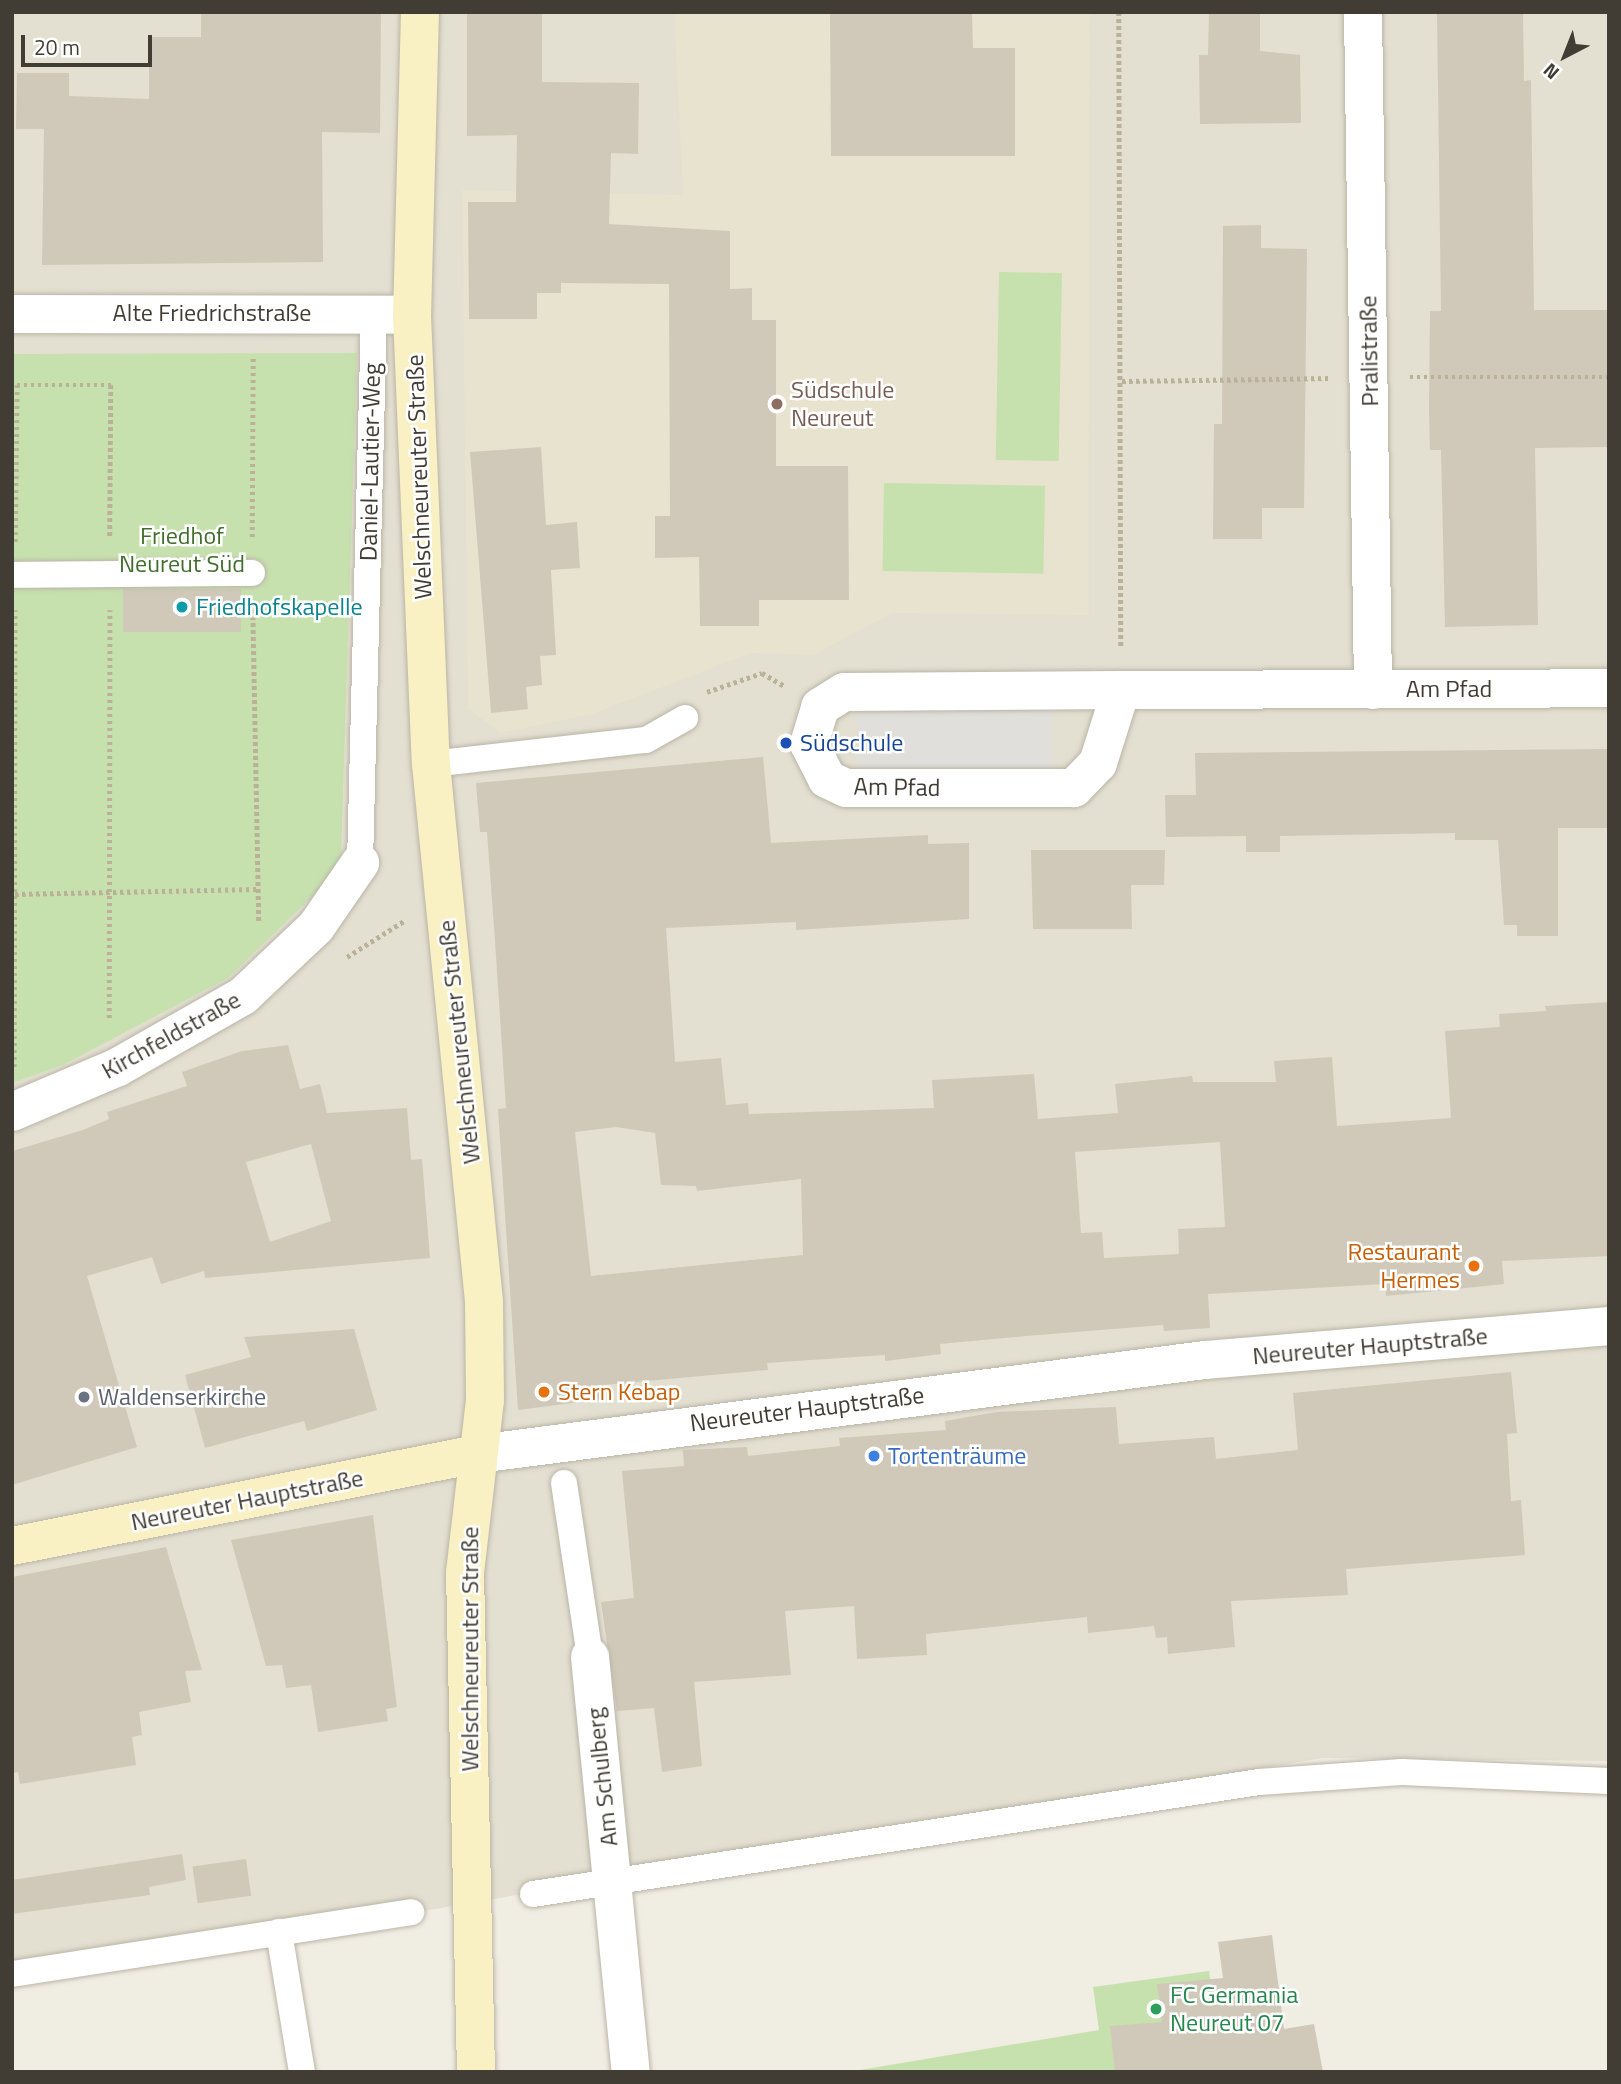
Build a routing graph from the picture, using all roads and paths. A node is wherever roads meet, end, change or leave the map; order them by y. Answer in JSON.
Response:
{"nodes":[{"id":1,"x":419,"y":12,"type":"edge"},
{"id":2,"x":1119,"y":12,"type":"edge"},
{"id":3,"x":1363,"y":12,"type":"edge"},
{"id":4,"x":253,"y":313,"type":"junction"},
{"id":5,"x":374,"y":313,"type":"junction"},
{"id":6,"x":12,"y":314,"type":"edge"},
{"id":7,"x":412,"y":315,"type":"junction"},
{"id":8,"x":110,"y":572,"type":"junction"},
{"id":9,"x":252,"y":573,"type":"junction"},
{"id":10,"x":13,"y":575,"type":"edge"},
{"id":11,"x":1609,"y":688,"type":"edge"},
{"id":12,"x":1121,"y":690,"type":"junction"},
{"id":13,"x":1373,"y":690,"type":"junction"},
{"id":14,"x":820,"y":707,"type":"junction"},
{"id":15,"x":685,"y":718,"type":"joint"},
{"id":16,"x":431,"y":764,"type":"junction"},
{"id":17,"x":360,"y":863,"type":"joint"},
{"id":18,"x":259,"y":889,"type":"junction"},
{"id":19,"x":109,"y":890,"type":"junction"},
{"id":20,"x":15,"y":894,"type":"junction"},
{"id":21,"x":406,"y":920,"type":"dead end"},
{"id":22,"x":351,"y":956,"type":"dead end"},
{"id":23,"x":278,"y":968,"type":"junction"},
{"id":24,"x":109,"y":1018,"type":"dead end"},
{"id":25,"x":21,"y":1110,"type":"edge"},
{"id":26,"x":1609,"y":1326,"type":"edge"},
{"id":27,"x":478,"y":1454,"type":"junction"},
{"id":28,"x":564,"y":1483,"type":"dead end"},
{"id":29,"x":12,"y":1546,"type":"edge"},
{"id":30,"x":590,"y":1657,"type":"joint"},
{"id":31,"x":1609,"y":1782,"type":"edge"},
{"id":32,"x":612,"y":1882,"type":"junction"},
{"id":33,"x":533,"y":1894,"type":"dead end"},
{"id":34,"x":411,"y":1912,"type":"dead end"},
{"id":35,"x":279,"y":1932,"type":"junction"},
{"id":36,"x":12,"y":1974,"type":"edge"},
{"id":37,"x":302,"y":2072,"type":"edge"},
{"id":38,"x":476,"y":2072,"type":"edge"},
{"id":39,"x":632,"y":2072,"type":"edge"}],
"edges":[{"from":1,"to":7,"type":"main road","name":"Welschneureuter Straße"},
{"from":2,"to":12,"type":"path"},
{"from":3,"to":13,"type":"street","name":"Pralistraße"},
{"from":4,"to":5,"type":"street","name":"Alte Friedrichstraße"},
{"from":4,"to":6,"type":"street","name":"Alte Friedrichstraße"},
{"from":4,"to":9,"type":"path"},
{"from":5,"to":7,"type":"street","name":"Alte Friedrichstraße"},
{"from":5,"to":17,"type":"lane","name":"Daniel-Lautier-Weg"},
{"from":7,"to":16,"type":"main road","name":"Welschneureuter Straße"},
{"from":8,"to":9,"type":"lane"},
{"from":8,"to":10,"type":"lane"},
{"from":8,"to":10,"type":"path"},
{"from":8,"to":19,"type":"path"},
{"from":9,"to":18,"type":"path"},
{"from":10,"to":20,"type":"path"},
{"from":11,"to":13,"type":"street","name":"Am Pfad"},
{"from":12,"to":13,"type":"street","name":"Am Pfad"},
{"from":12,"to":14,"type":"street","name":"Am Pfad"},
{"from":12,"to":14,"type":"street","name":"Am Pfad"},
{"from":14,"to":15,"type":"path"},
{"from":15,"to":16,"type":"lane"},
{"from":16,"to":27,"type":"main road","name":"Welschneureuter Straße"},
{"from":17,"to":23,"type":"street","name":"Kirchfeldstraße"},
{"from":18,"to":19,"type":"path"},
{"from":18,"to":23,"type":"path"},
{"from":19,"to":20,"type":"path"},
{"from":19,"to":24,"type":"path"},
{"from":20,"to":25,"type":"path"},
{"from":21,"to":22,"type":"path"},
{"from":23,"to":25,"type":"street","name":"Kirchfeldstraße"},
{"from":26,"to":27,"type":"street","name":"Neureuter Hauptstraße"},
{"from":27,"to":29,"type":"main road","name":"Neureuter Hauptstraße"},
{"from":27,"to":38,"type":"main road","name":"Welschneureuter Straße"},
{"from":28,"to":30,"type":"lane","name":"Am Schulberg"},
{"from":30,"to":32,"type":"street","name":"Am Schulberg"},
{"from":31,"to":32,"type":"lane"},
{"from":32,"to":33,"type":"lane"},
{"from":32,"to":39,"type":"street","name":"Am Schulberg"},
{"from":34,"to":35,"type":"lane"},
{"from":35,"to":36,"type":"lane"},
{"from":35,"to":37,"type":"lane"}]}
